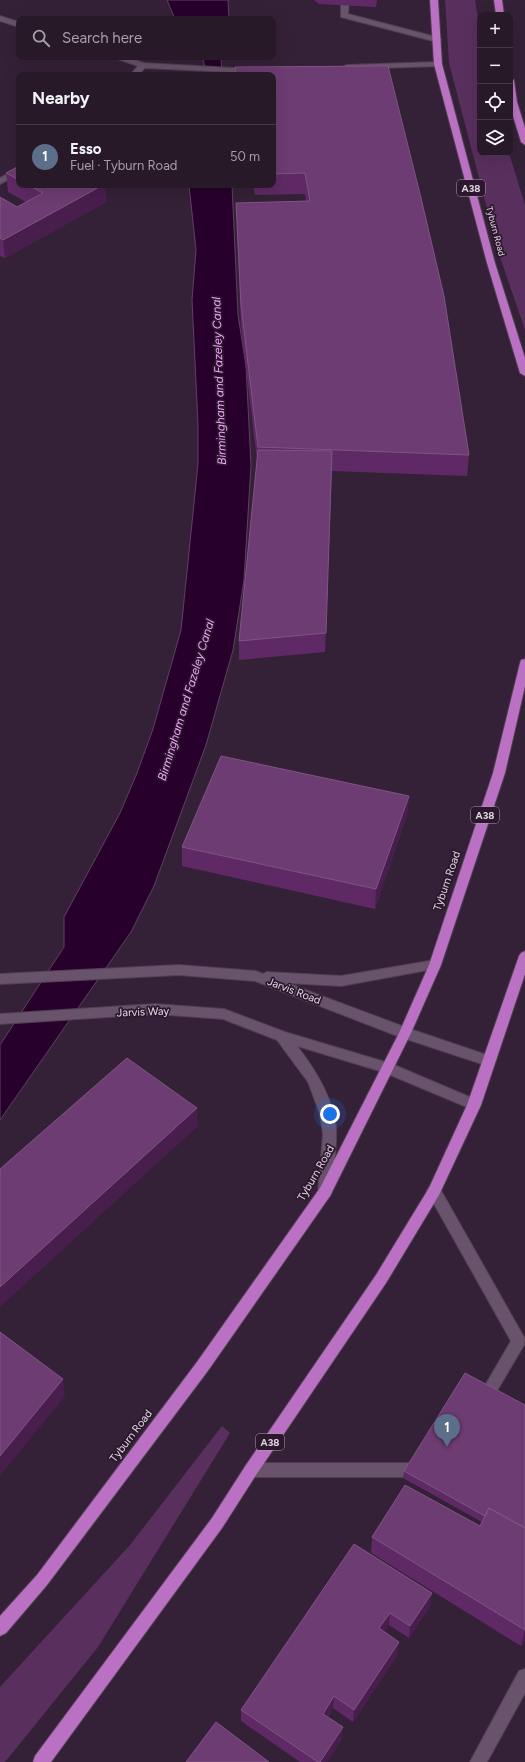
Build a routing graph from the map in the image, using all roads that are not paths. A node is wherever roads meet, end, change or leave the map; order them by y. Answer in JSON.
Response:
{"nodes":[{"id":1,"x":345,"y":0,"type":"edge"},
{"id":2,"x":434,"y":0,"type":"edge"},
{"id":3,"x":498,"y":0,"type":"edge"},
{"id":4,"x":500,"y":12,"type":"edge"},
{"id":5,"x":0,"y":18,"type":"edge"},
{"id":6,"x":16,"y":24,"type":"edge"},
{"id":7,"x":437,"y":40,"type":"junction"},
{"id":8,"x":125,"y":60,"type":"edge"},
{"id":9,"x":438,"y":64,"type":"junction"},
{"id":10,"x":143,"y":66,"type":"junction"},
{"id":11,"x":337,"y":68,"type":"edge"},
{"id":12,"x":253,"y":71,"type":"edge"},
{"id":13,"x":137,"y":72,"type":"edge"},
{"id":14,"x":511,"y":84,"type":"edge"},
{"id":15,"x":525,"y":142,"type":"edge"},
{"id":16,"x":16,"y":173,"type":"edge"},
{"id":17,"x":0,"y":181,"type":"edge"},
{"id":18,"x":525,"y":372,"type":"edge"},
{"id":19,"x":525,"y":663,"type":"edge"},
{"id":20,"x":525,"y":956,"type":"edge"},
{"id":21,"x":435,"y":965,"type":"junction"},
{"id":22,"x":256,"y":976,"type":"junction"},
{"id":23,"x":0,"y":980,"type":"edge"},
{"id":24,"x":0,"y":1019,"type":"edge"},
{"id":25,"x":405,"y":1033,"type":"junction"},
{"id":26,"x":282,"y":1036,"type":"junction"},
{"id":27,"x":488,"y":1061,"type":"junction"},
{"id":28,"x":387,"y":1068,"type":"junction"},
{"id":29,"x":474,"y":1105,"type":"junction"},
{"id":30,"x":434,"y":1191,"type":"junction"},
{"id":31,"x":325,"y":1192,"type":"junction"},
{"id":32,"x":474,"y":1416,"type":"edge"},
{"id":33,"x":251,"y":1470,"type":"junction"},
{"id":34,"x":434,"y":1470,"type":"edge"},
{"id":35,"x":0,"y":1628,"type":"edge"},
{"id":36,"x":525,"y":1677,"type":"edge"},
{"id":37,"x":41,"y":1762,"type":"edge"},
{"id":38,"x":478,"y":1762,"type":"edge"}],
"edges":[{"from":1,"to":7,"type":"street"},
{"from":2,"to":7,"type":"highway","name":"Tyburn Road","number":"A38"},
{"from":3,"to":4,"type":"highway"},
{"from":5,"to":6,"type":"street"},
{"from":7,"to":9,"type":"highway","name":"Tyburn Road","number":"A38"},
{"from":8,"to":10,"type":"street"},
{"from":9,"to":11,"type":"street"},
{"from":9,"to":18,"type":"highway","name":"Tyburn Road","number":"A38"},
{"from":10,"to":12,"type":"street"},
{"from":10,"to":13,"type":"street"},
{"from":14,"to":15,"type":"highway"},
{"from":16,"to":17,"type":"street"},
{"from":19,"to":21,"type":"highway","name":"Tyburn Road","number":"A38"},
{"from":20,"to":27,"type":"highway","number":"A38"},
{"from":21,"to":22,"type":"street"},
{"from":21,"to":25,"type":"highway","name":"Tyburn Road","number":"A38"},
{"from":22,"to":23,"type":"street","name":"Jarvis Road"},
{"from":22,"to":25,"type":"street","name":"Jarvis Road"},
{"from":24,"to":26,"type":"street","name":"Jarvis Way"},
{"from":25,"to":27,"type":"street","name":"Jarvis Road"},
{"from":25,"to":28,"type":"highway","name":"Tyburn Road","number":"A38"},
{"from":26,"to":28,"type":"street","name":"Jarvis Way"},
{"from":26,"to":31,"type":"street"},
{"from":27,"to":29,"type":"highway","number":"A38"},
{"from":28,"to":29,"type":"street","name":"Jarvis Way"},
{"from":28,"to":31,"type":"highway","name":"Tyburn Road","number":"A38"},
{"from":29,"to":30,"type":"highway","number":"A38"},
{"from":30,"to":32,"type":"street"},
{"from":30,"to":33,"type":"highway","number":"A38"},
{"from":31,"to":35,"type":"highway","name":"Tyburn Road","number":"A38"},
{"from":33,"to":34,"type":"street"},
{"from":33,"to":37,"type":"highway","number":"A38"},
{"from":36,"to":38,"type":"street"}]}
